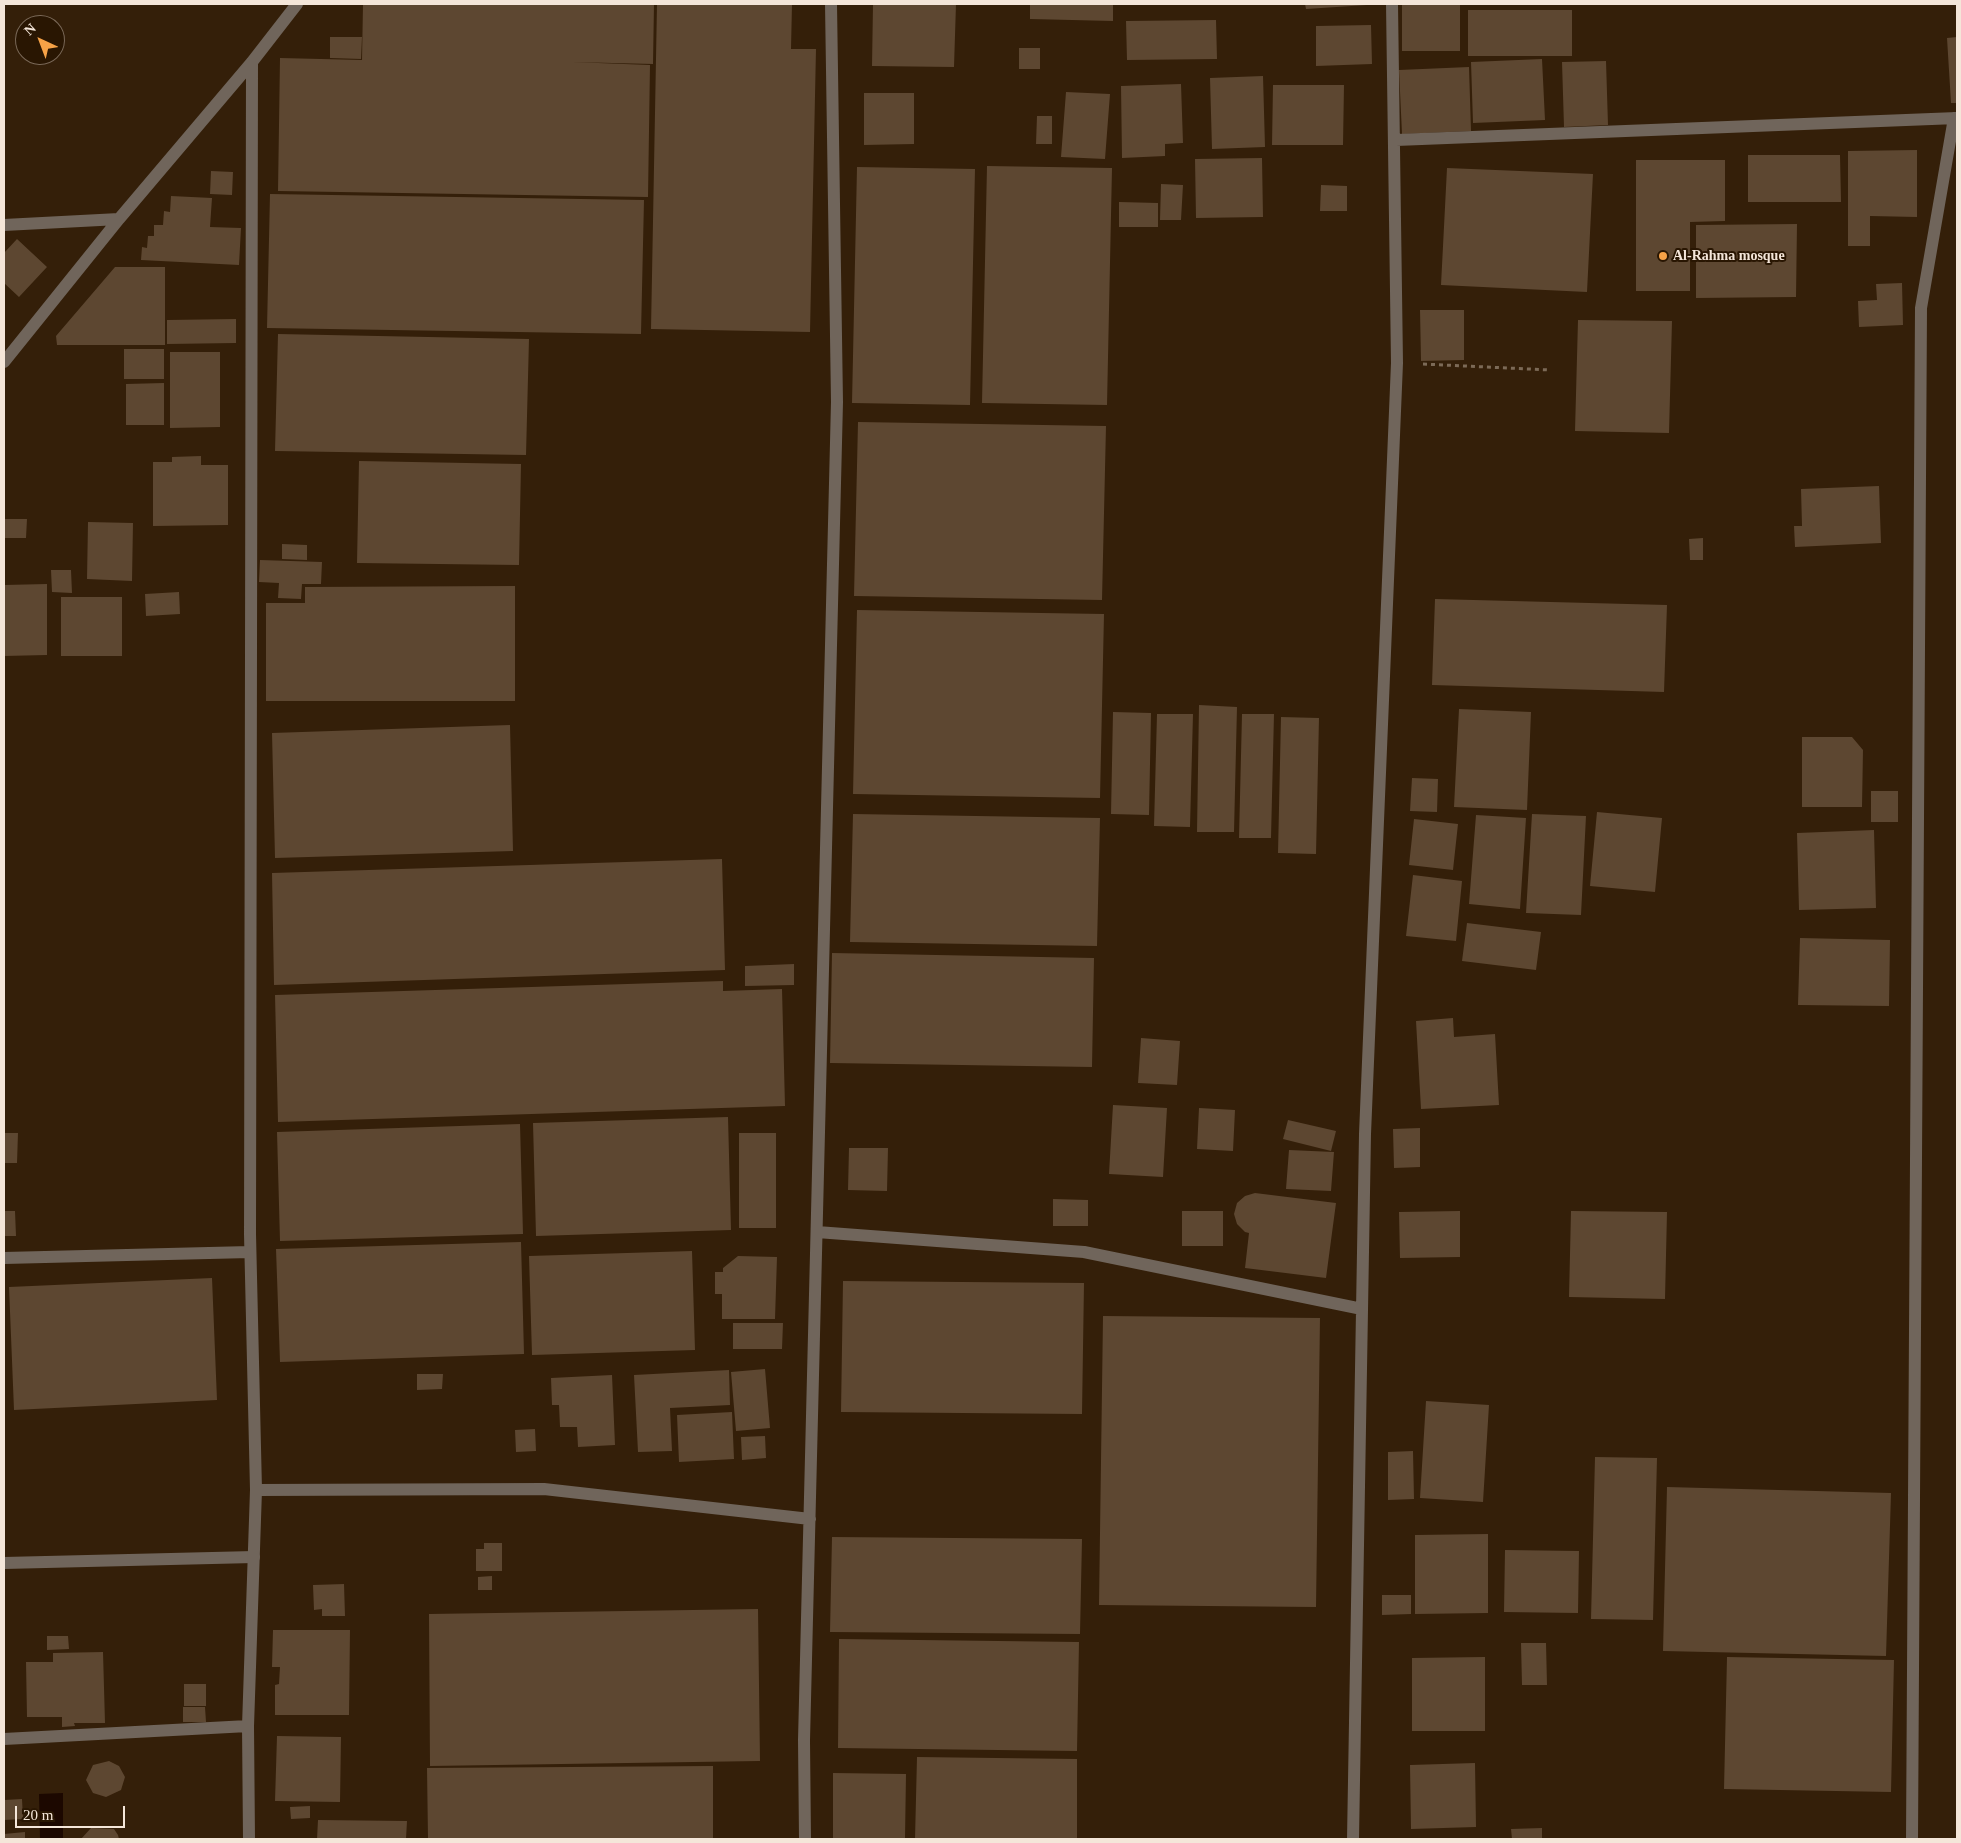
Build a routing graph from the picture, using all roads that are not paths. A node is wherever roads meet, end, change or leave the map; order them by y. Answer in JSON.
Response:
{"nodes":[{"id":1,"x":297,"y":4,"type":"edge"},
{"id":2,"x":831,"y":4,"type":"edge"},
{"id":3,"x":1392,"y":4,"type":"edge"},
{"id":4,"x":252,"y":62,"type":"junction"},
{"id":5,"x":1955,"y":118,"type":"edge"},
{"id":6,"x":1396,"y":140,"type":"junction"},
{"id":7,"x":119,"y":219,"type":"junction"},
{"id":8,"x":4,"y":225,"type":"edge"},
{"id":9,"x":4,"y":362,"type":"edge"},
{"id":10,"x":817,"y":1232,"type":"junction"},
{"id":11,"x":250,"y":1252,"type":"junction"},
{"id":12,"x":4,"y":1258,"type":"edge"},
{"id":13,"x":1362,"y":1308,"type":"junction"},
{"id":14,"x":256,"y":1490,"type":"junction"},
{"id":15,"x":810,"y":1519,"type":"junction"},
{"id":16,"x":254,"y":1558,"type":"junction"},
{"id":17,"x":4,"y":1563,"type":"edge"},
{"id":18,"x":248,"y":1726,"type":"junction"},
{"id":19,"x":4,"y":1739,"type":"edge"},
{"id":20,"x":249,"y":1839,"type":"edge"},
{"id":21,"x":805,"y":1839,"type":"edge"},
{"id":22,"x":1353,"y":1839,"type":"edge"},
{"id":23,"x":1912,"y":1839,"type":"edge"}],
"edges":[{"from":1,"to":4,"type":"street"},
{"from":2,"to":10,"type":"street"},
{"from":3,"to":6,"type":"street"},
{"from":4,"to":7,"type":"street"},
{"from":4,"to":11,"type":"street"},
{"from":5,"to":6,"type":"street"},
{"from":5,"to":23,"type":"street"},
{"from":6,"to":13,"type":"street"},
{"from":7,"to":8,"type":"street"},
{"from":7,"to":9,"type":"street"},
{"from":10,"to":13,"type":"street"},
{"from":10,"to":15,"type":"street"},
{"from":11,"to":12,"type":"street"},
{"from":11,"to":14,"type":"street"},
{"from":13,"to":22,"type":"street"},
{"from":14,"to":15,"type":"street"},
{"from":14,"to":16,"type":"street"},
{"from":15,"to":21,"type":"street"},
{"from":16,"to":17,"type":"street"},
{"from":16,"to":18,"type":"street"},
{"from":18,"to":19,"type":"street"},
{"from":18,"to":20,"type":"street"}]}
